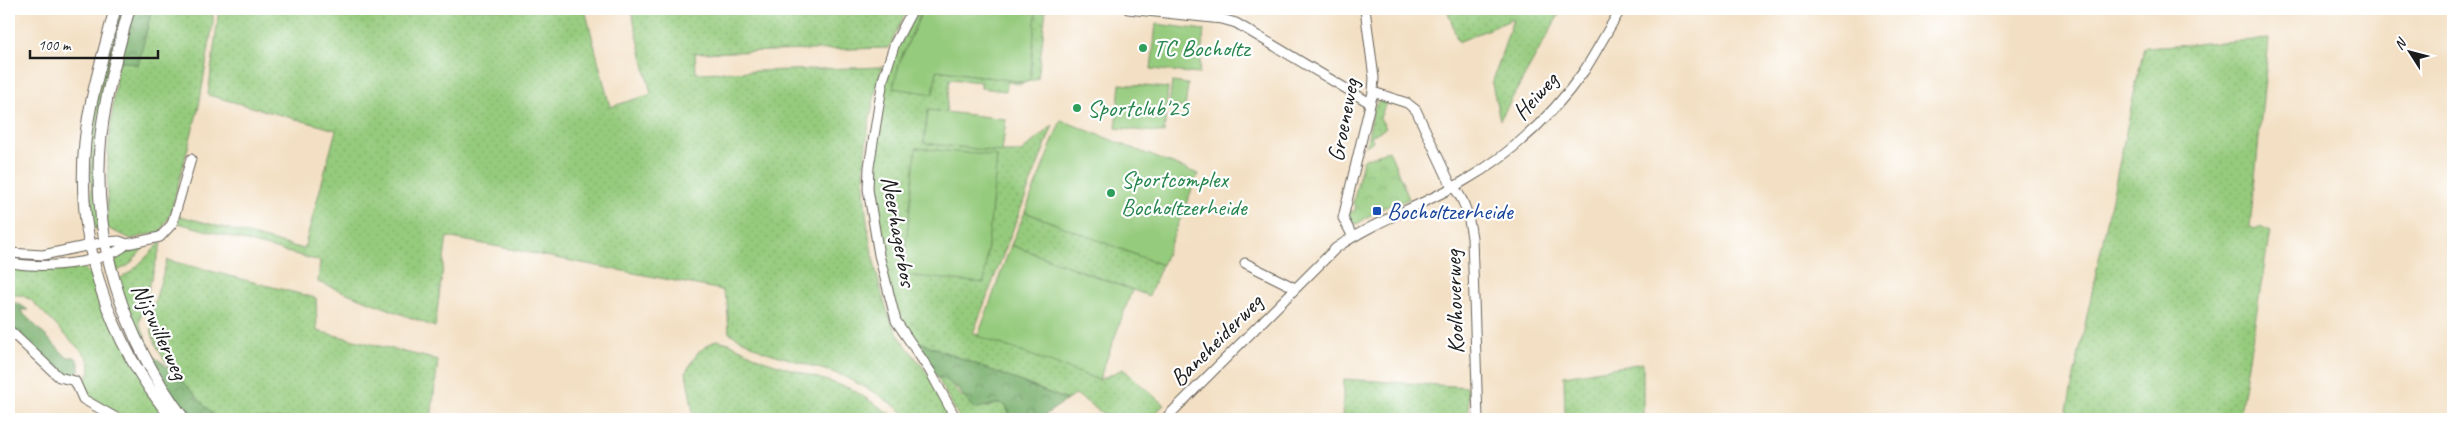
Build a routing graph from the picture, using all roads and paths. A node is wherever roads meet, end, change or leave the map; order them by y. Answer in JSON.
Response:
{"nodes":[{"id":1,"x":115,"y":9,"type":"edge"},
{"id":2,"x":129,"y":9,"type":"edge"},
{"id":3,"x":913,"y":9,"type":"edge"},
{"id":4,"x":1128,"y":9,"type":"edge"},
{"id":5,"x":1365,"y":9,"type":"edge"},
{"id":6,"x":1621,"y":9,"type":"edge"},
{"id":7,"x":1373,"y":92,"type":"junction"},
{"id":8,"x":1370,"y":103,"type":"junction"},
{"id":9,"x":191,"y":159,"type":"dead end"},
{"id":10,"x":1454,"y":187,"type":"junction"},
{"id":11,"x":1353,"y":236,"type":"junction"},
{"id":12,"x":105,"y":242,"type":"junction"},
{"id":13,"x":127,"y":244,"type":"junction"},
{"id":14,"x":90,"y":246,"type":"junction"},
{"id":15,"x":9,"y":253,"type":"edge"},
{"id":16,"x":108,"y":255,"type":"junction"},
{"id":17,"x":92,"y":258,"type":"junction"},
{"id":18,"x":9,"y":262,"type":"edge"},
{"id":19,"x":1245,"y":263,"type":"dead end"},
{"id":20,"x":1295,"y":288,"type":"junction"},
{"id":21,"x":9,"y":330,"type":"edge"},
{"id":22,"x":118,"y":419,"type":"edge"},
{"id":23,"x":173,"y":419,"type":"edge"},
{"id":24,"x":184,"y":419,"type":"edge"},
{"id":25,"x":956,"y":419,"type":"edge"},
{"id":26,"x":1165,"y":419,"type":"edge"},
{"id":27,"x":1478,"y":419,"type":"edge"}],
"edges":[{"from":1,"to":14,"type":"main road","name":"Nijswillerweg"},
{"from":2,"to":12,"type":"main road","name":"Nijswillerweg"},
{"from":3,"to":25,"type":"street","name":"Neerhagerbos"},
{"from":4,"to":8,"type":"street"},
{"from":5,"to":7,"type":"street","name":"Groeneweg"},
{"from":6,"to":10,"type":"street","name":"Heiweg"},
{"from":7,"to":8,"type":"street","name":"Groeneweg"},
{"from":7,"to":10,"type":"street","name":"Koolhoverweg"},
{"from":8,"to":11,"type":"street","name":"Groeneweg"},
{"from":9,"to":13,"type":"street"},
{"from":10,"to":11,"type":"street","name":"Baneheiderweg"},
{"from":10,"to":27,"type":"street","name":"Koolhoverweg"},
{"from":11,"to":20,"type":"street","name":"Baneheiderweg"},
{"from":12,"to":13,"type":"street"},
{"from":12,"to":14,"type":"street"},
{"from":12,"to":16,"type":"main road","name":"Nijswillerweg"},
{"from":13,"to":16,"type":"street"},
{"from":14,"to":15,"type":"street"},
{"from":14,"to":17,"type":"main road","name":"Nijswillerweg"},
{"from":16,"to":17,"type":"street"},
{"from":16,"to":24,"type":"main road","name":"Nijswillerweg"},
{"from":17,"to":18,"type":"street"},
{"from":17,"to":23,"type":"main road","name":"Nijswillerweg"},
{"from":19,"to":20,"type":"street","name":"Baneheiderweg"},
{"from":20,"to":26,"type":"street","name":"Baneheiderweg"},
{"from":21,"to":22,"type":"street"}]}
